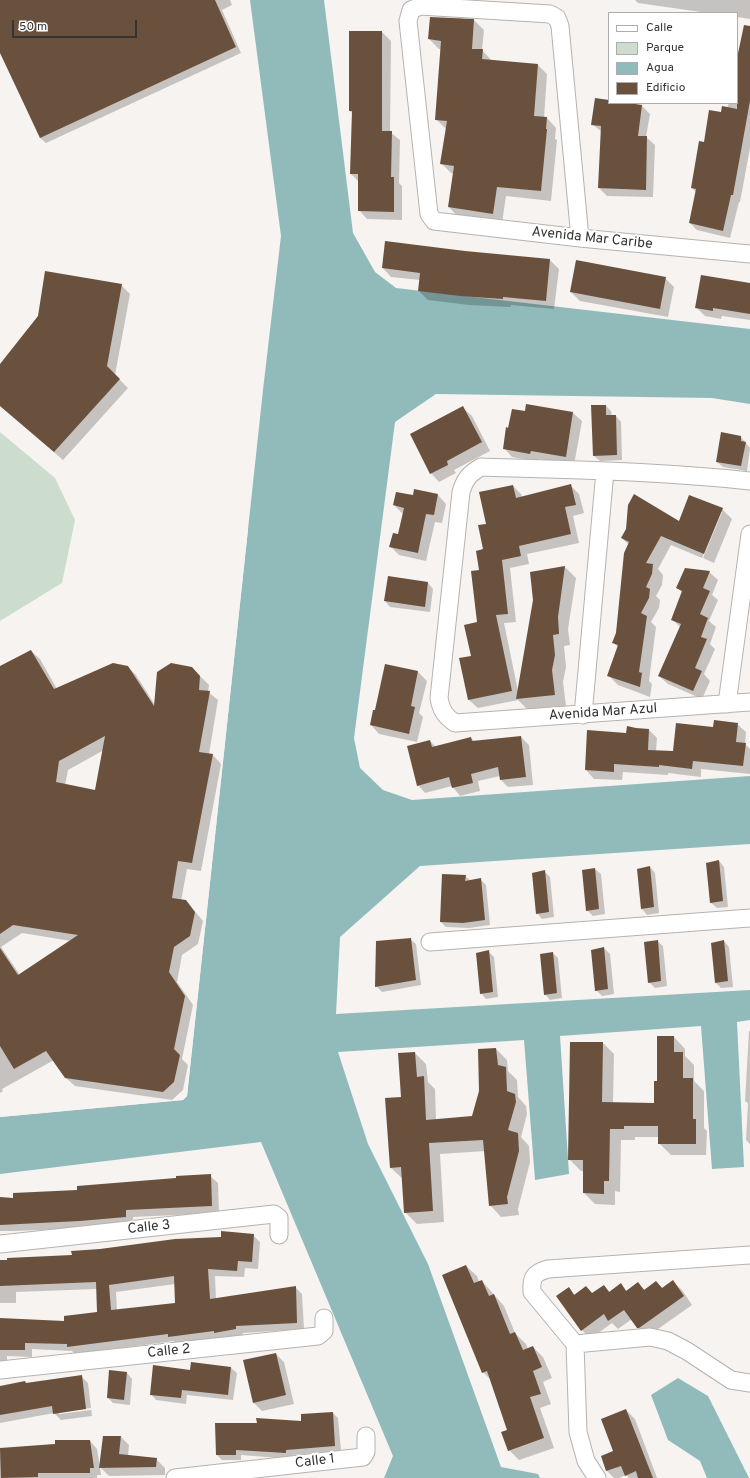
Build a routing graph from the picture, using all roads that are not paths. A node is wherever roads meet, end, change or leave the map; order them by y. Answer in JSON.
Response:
{"nodes":[{"id":1,"x":580,"y":238,"type":"junction"},
{"id":2,"x":750,"y":254,"type":"edge"},
{"id":3,"x":605,"y":471,"type":"junction"},
{"id":4,"x":750,"y":482,"type":"edge"},
{"id":5,"x":750,"y":534,"type":"edge"},
{"id":6,"x":750,"y":702,"type":"edge"},
{"id":7,"x":727,"y":704,"type":"junction"},
{"id":8,"x":583,"y":715,"type":"junction"},
{"id":9,"x":750,"y":918,"type":"edge"},
{"id":10,"x":430,"y":942,"type":"dead end"},
{"id":11,"x":279,"y":1235,"type":"dead end"},
{"id":12,"x":0,"y":1244,"type":"edge"},
{"id":13,"x":750,"y":1255,"type":"edge"},
{"id":14,"x":324,"y":1318,"type":"dead end"},
{"id":15,"x":575,"y":1344,"type":"junction"},
{"id":16,"x":0,"y":1370,"type":"edge"},
{"id":17,"x":750,"y":1383,"type":"edge"},
{"id":18,"x":366,"y":1436,"type":"dead end"},
{"id":19,"x":175,"y":1478,"type":"edge"},
{"id":20,"x":597,"y":1478,"type":"edge"}],
"edges":[{"from":1,"to":1,"type":"street","name":"Avenida Mar Caribe"},
{"from":1,"to":2,"type":"street","name":"Avenida Mar Caribe"},
{"from":3,"to":4,"type":"street"},
{"from":3,"to":8,"type":"street"},
{"from":3,"to":8,"type":"street","name":"Avenida Mar Azul"},
{"from":5,"to":7,"type":"street"},
{"from":6,"to":7,"type":"street","name":"Avenida Mar Azul"},
{"from":7,"to":8,"type":"street","name":"Avenida Mar Azul"},
{"from":9,"to":10,"type":"street"},
{"from":11,"to":12,"type":"street","name":"Calle 3"},
{"from":13,"to":15,"type":"street"},
{"from":14,"to":16,"type":"street","name":"Calle 2"},
{"from":15,"to":17,"type":"street"},
{"from":15,"to":20,"type":"street"},
{"from":18,"to":19,"type":"street","name":"Calle 1"}]}
